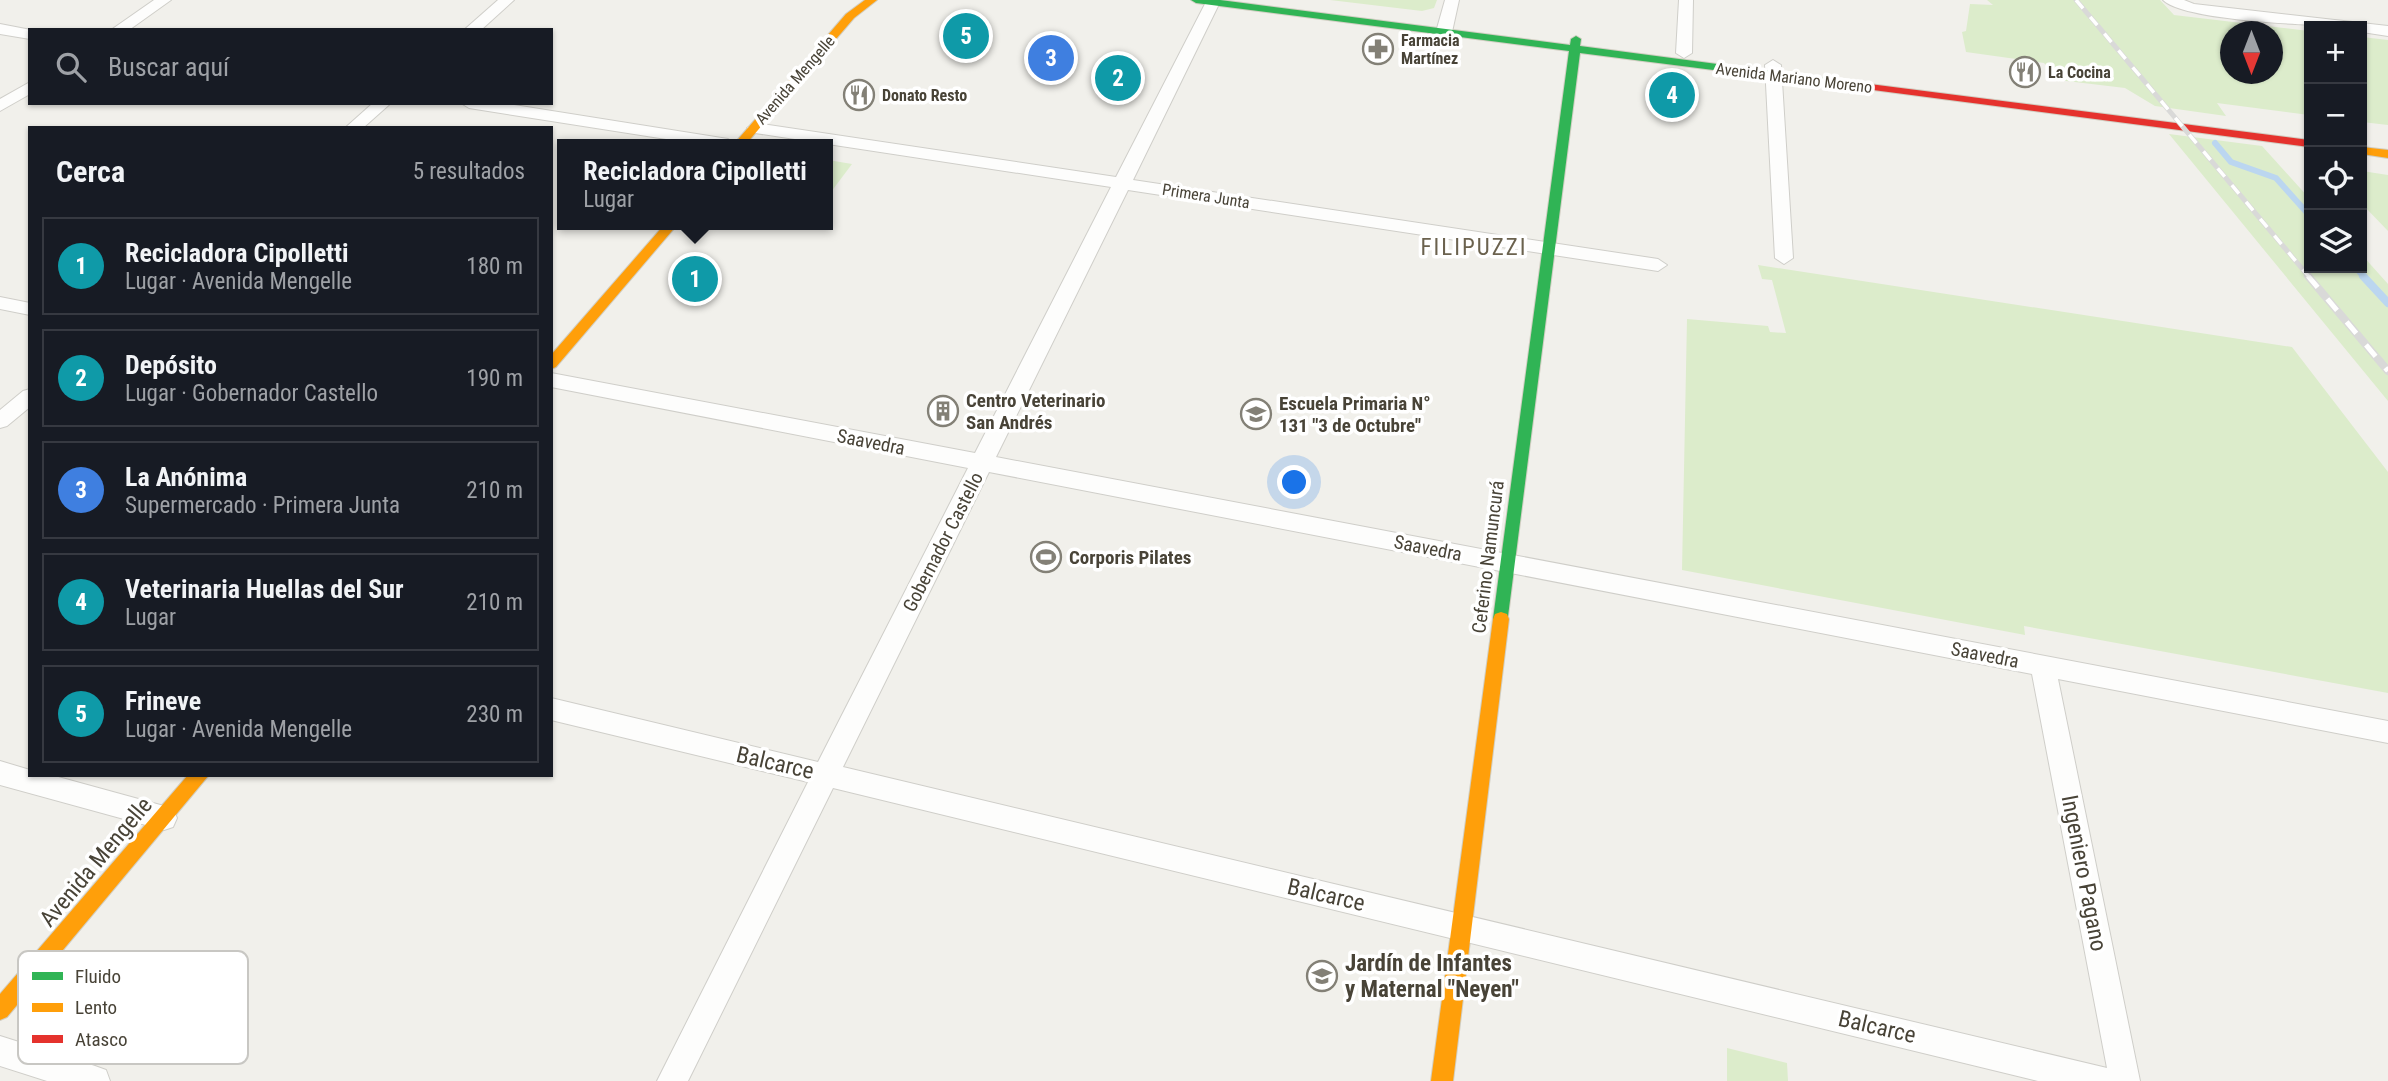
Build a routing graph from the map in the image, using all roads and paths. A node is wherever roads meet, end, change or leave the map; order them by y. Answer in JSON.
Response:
{"nodes":[{"id":1,"x":164,"y":0,"type":"edge"},
{"id":2,"x":507,"y":0,"type":"edge"},
{"id":3,"x":872,"y":0,"type":"edge"},
{"id":4,"x":1275,"y":0,"type":"edge"},
{"id":5,"x":1451,"y":0,"type":"edge"},
{"id":6,"x":1686,"y":0,"type":"edge"},
{"id":7,"x":1205,"y":1,"type":"edge"},
{"id":8,"x":2172,"y":1,"type":"edge"},
{"id":9,"x":852,"y":8,"type":"edge"},
{"id":10,"x":2307,"y":21,"type":"edge"},
{"id":11,"x":1445,"y":27,"type":"junction"},
{"id":12,"x":121,"y":28,"type":"edge"},
{"id":13,"x":473,"y":28,"type":"edge"},
{"id":14,"x":2367,"y":28,"type":"edge"},
{"id":15,"x":0,"y":29,"type":"edge"},
{"id":16,"x":2388,"y":31,"type":"edge"},
{"id":17,"x":28,"y":34,"type":"edge"},
{"id":18,"x":1576,"y":44,"type":"junction"},
{"id":19,"x":1684,"y":53,"type":"junction"},
{"id":20,"x":1774,"y":70,"type":"junction"},
{"id":21,"x":28,"y":88,"type":"edge"},
{"id":22,"x":381,"y":105,"type":"edge"},
{"id":23,"x":483,"y":105,"type":"edge"},
{"id":24,"x":0,"y":106,"type":"edge"},
{"id":25,"x":355,"y":126,"type":"edge"},
{"id":26,"x":755,"y":128,"type":"junction"},
{"id":27,"x":2304,"y":132,"type":"edge"},
{"id":28,"x":697,"y":139,"type":"edge"},
{"id":29,"x":745,"y":139,"type":"edge"},
{"id":30,"x":828,"y":139,"type":"edge"},
{"id":31,"x":833,"y":140,"type":"edge"},
{"id":32,"x":2367,"y":141,"type":"edge"},
{"id":33,"x":2304,"y":143,"type":"edge"},
{"id":34,"x":2388,"y":143,"type":"edge"},
{"id":35,"x":2367,"y":152,"type":"edge"},
{"id":36,"x":2388,"y":155,"type":"edge"},
{"id":37,"x":1122,"y":183,"type":"junction"},
{"id":38,"x":667,"y":230,"type":"edge"},
{"id":39,"x":1549,"y":249,"type":"junction"},
{"id":40,"x":1784,"y":258,"type":"dead end"},
{"id":41,"x":1658,"y":265,"type":"dead end"},
{"id":42,"x":0,"y":303,"type":"edge"},
{"id":43,"x":28,"y":309,"type":"edge"},
{"id":44,"x":553,"y":362,"type":"edge"},
{"id":45,"x":553,"y":380,"type":"edge"},
{"id":46,"x":28,"y":398,"type":"edge"},
{"id":47,"x":0,"y":421,"type":"edge"},
{"id":48,"x":982,"y":463,"type":"junction"},
{"id":49,"x":1509,"y":564,"type":"junction"},
{"id":50,"x":2043,"y":666,"type":"junction"},
{"id":51,"x":553,"y":709,"type":"edge"},
{"id":52,"x":2388,"y":732,"type":"edge"},
{"id":53,"x":0,"y":773,"type":"edge"},
{"id":54,"x":825,"y":775,"type":"junction"},
{"id":55,"x":198,"y":777,"type":"edge"},
{"id":56,"x":164,"y":818,"type":"junction"},
{"id":57,"x":1462,"y":928,"type":"junction"},
{"id":58,"x":50,"y":951,"type":"edge"},
{"id":59,"x":18,"y":989,"type":"edge"},
{"id":60,"x":0,"y":1010,"type":"edge"},
{"id":61,"x":0,"y":1051,"type":"edge"},
{"id":62,"x":18,"y":1057,"type":"edge"},
{"id":63,"x":41,"y":1064,"type":"edge"},
{"id":64,"x":95,"y":1081,"type":"edge"},
{"id":65,"x":672,"y":1081,"type":"edge"},
{"id":66,"x":1442,"y":1081,"type":"edge"},
{"id":67,"x":2101,"y":1081,"type":"edge"},
{"id":68,"x":2125,"y":1081,"type":"edge"}],
"edges":[{"from":1,"to":12,"type":"street"},
{"from":2,"to":13,"type":"street"},
{"from":3,"to":9,"type":"main road","name":"Avenida Mengelle"},
{"from":4,"to":11,"type":"main road","name":"Avenida Mariano Moreno"},
{"from":5,"to":11,"type":"street"},
{"from":6,"to":19,"type":"street"},
{"from":7,"to":11,"type":"main road","name":"Avenida Mariano Moreno"},
{"from":7,"to":37,"type":"street","name":"Gobernador Castello"},
{"from":8,"to":10,"type":"street"},
{"from":9,"to":26,"type":"main road","name":"Avenida Mengelle"},
{"from":11,"to":18,"type":"main road","name":"Avenida Mariano Moreno"},
{"from":14,"to":16,"type":"street"},
{"from":15,"to":17,"type":"street"},
{"from":18,"to":19,"type":"main road","name":"Avenida Mariano Moreno"},
{"from":18,"to":20,"type":"main road","name":"Avenida Mariano Moreno"},
{"from":18,"to":39,"type":"main road","name":"Ceferino Namuncurá"},
{"from":19,"to":20,"type":"main road","name":"Avenida Mariano Moreno"},
{"from":20,"to":27,"type":"main road","name":"Avenida Mariano Moreno"},
{"from":20,"to":33,"type":"main road","name":"Avenida Mariano Moreno"},
{"from":20,"to":40,"type":"street"},
{"from":21,"to":24,"type":"street"},
{"from":22,"to":25,"type":"street"},
{"from":23,"to":28,"type":"street"},
{"from":26,"to":29,"type":"main road","name":"Avenida Mengelle"},
{"from":26,"to":30,"type":"street","name":"Primera Junta"},
{"from":31,"to":37,"type":"street","name":"Primera Junta"},
{"from":32,"to":34,"type":"main road"},
{"from":35,"to":36,"type":"main road"},
{"from":37,"to":39,"type":"street","name":"Primera Junta"},
{"from":37,"to":48,"type":"street","name":"Gobernador Castello"},
{"from":38,"to":44,"type":"main road"},
{"from":39,"to":41,"type":"street","name":"Primera Junta"},
{"from":39,"to":49,"type":"main road","name":"Ceferino Namuncurá"},
{"from":42,"to":43,"type":"street"},
{"from":45,"to":48,"type":"street","name":"Saavedra"},
{"from":46,"to":47,"type":"street"},
{"from":48,"to":49,"type":"street","name":"Saavedra"},
{"from":48,"to":54,"type":"street","name":"Gobernador Castello"},
{"from":49,"to":50,"type":"street","name":"Saavedra"},
{"from":49,"to":57,"type":"main road","name":"Ceferino Namuncurá"},
{"from":50,"to":52,"type":"street","name":"Saavedra"},
{"from":50,"to":68,"type":"street","name":"Ingeniero Pagano"},
{"from":51,"to":54,"type":"street","name":"Balcarce"},
{"from":53,"to":56,"type":"street"},
{"from":54,"to":57,"type":"street","name":"Balcarce"},
{"from":54,"to":65,"type":"street","name":"Gobernador Castello"},
{"from":55,"to":56,"type":"main road","name":"Avenida Mengelle"},
{"from":56,"to":58,"type":"main road","name":"Avenida Mengelle"},
{"from":57,"to":66,"type":"main road","name":"Ceferino Namuncurá"},
{"from":57,"to":67,"type":"street","name":"Balcarce"},
{"from":59,"to":60,"type":"main road","name":"Avenida Mengelle"},
{"from":61,"to":62,"type":"street"},
{"from":63,"to":64,"type":"street"}]}
